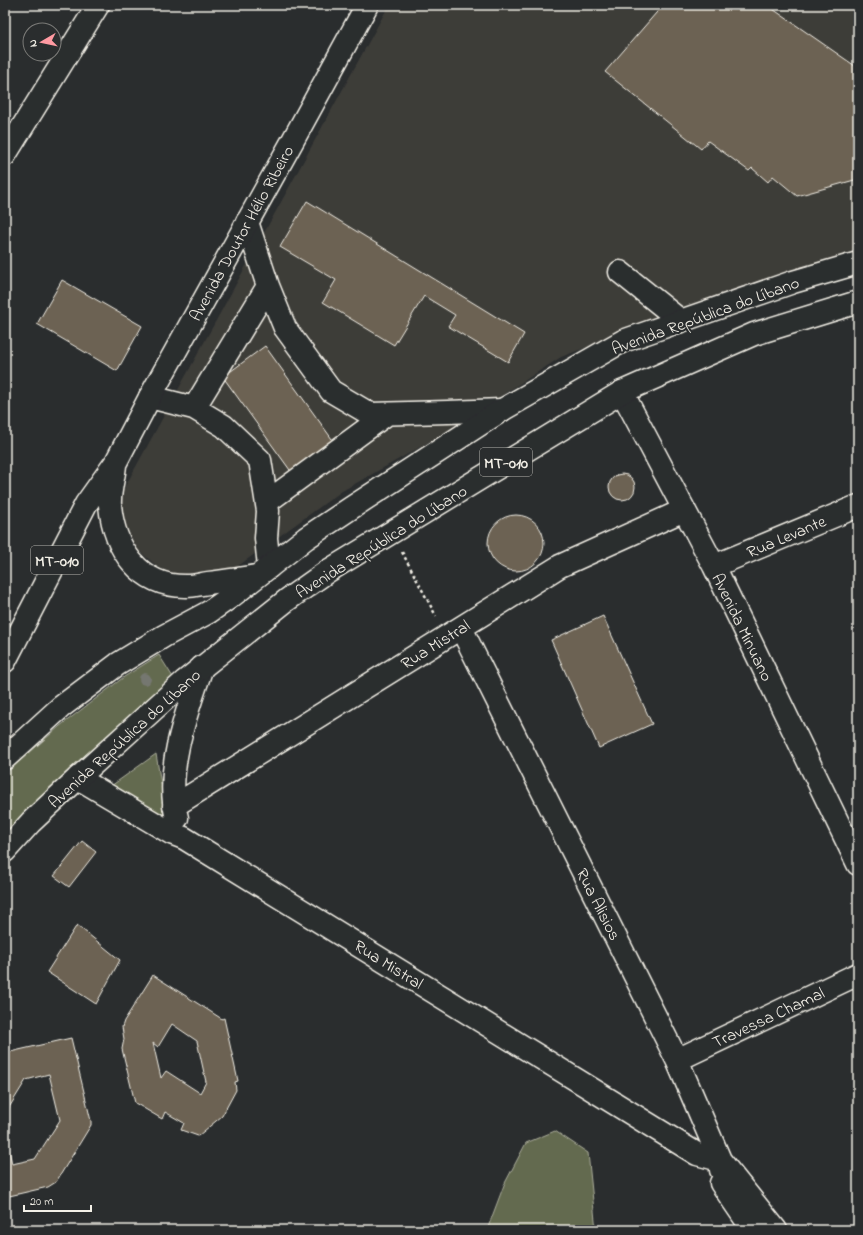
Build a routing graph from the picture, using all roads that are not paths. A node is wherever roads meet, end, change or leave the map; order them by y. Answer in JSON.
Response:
{"nodes":[{"id":1,"x":98,"y":5,"type":"edge"},
{"id":2,"x":367,"y":5,"type":"edge"},
{"id":3,"x":5,"y":155,"type":"edge"},
{"id":4,"x":247,"y":222,"type":"junction"},
{"id":5,"x":858,"y":263,"type":"edge"},
{"id":6,"x":620,"y":272,"type":"dead end"},
{"id":7,"x":268,"y":286,"type":"junction"},
{"id":8,"x":858,"y":302,"type":"edge"},
{"id":9,"x":681,"y":321,"type":"junction"},
{"id":10,"x":622,"y":392,"type":"junction"},
{"id":11,"x":150,"y":397,"type":"junction"},
{"id":12,"x":194,"y":408,"type":"junction"},
{"id":13,"x":502,"y":410,"type":"junction"},
{"id":14,"x":387,"y":414,"type":"junction"},
{"id":15,"x":116,"y":462,"type":"junction"},
{"id":16,"x":267,"y":502,"type":"junction"},
{"id":17,"x":858,"y":506,"type":"edge"},
{"id":18,"x":684,"y":510,"type":"junction"},
{"id":19,"x":714,"y":566,"type":"junction"},
{"id":20,"x":262,"y":572,"type":"junction"},
{"id":21,"x":454,"y":632,"type":"junction"},
{"id":22,"x":5,"y":661,"type":"edge"},
{"id":23,"x":202,"y":667,"type":"junction"},
{"id":24,"x":5,"y":758,"type":"edge"},
{"id":25,"x":78,"y":778,"type":"junction"},
{"id":26,"x":174,"y":806,"type":"junction"},
{"id":27,"x":184,"y":838,"type":"junction"},
{"id":28,"x":5,"y":851,"type":"edge"},
{"id":29,"x":858,"y":864,"type":"edge"},
{"id":30,"x":858,"y":974,"type":"edge"},
{"id":31,"x":677,"y":1060,"type":"junction"},
{"id":32,"x":697,"y":1154,"type":"junction"},
{"id":33,"x":720,"y":1160,"type":"junction"},
{"id":34,"x":723,"y":1185,"type":"junction"},
{"id":35,"x":753,"y":1230,"type":"edge"},
{"id":36,"x":776,"y":1230,"type":"edge"}],
"edges":[{"from":1,"to":3,"type":"street"},
{"from":2,"to":4,"type":"street","name":"Avenida Doutor Hélio Ribeiro"},
{"from":4,"to":7,"type":"street"},
{"from":4,"to":11,"type":"street","name":"Avenida Doutor Hélio Ribeiro"},
{"from":5,"to":9,"type":"street","name":"Avenida República do Líbano","number":"MT-010"},
{"from":6,"to":9,"type":"street"},
{"from":7,"to":12,"type":"street"},
{"from":7,"to":14,"type":"street"},
{"from":8,"to":10,"type":"street","name":"Avenida República do Líbano","number":"MT-010"},
{"from":9,"to":13,"type":"street","name":"Avenida República do Líbano","number":"MT-010"},
{"from":10,"to":18,"type":"street","name":"Avenida Minuano"},
{"from":10,"to":23,"type":"street","name":"Avenida República do Líbano","number":"MT-010"},
{"from":11,"to":12,"type":"street"},
{"from":11,"to":15,"type":"street","name":"Avenida Doutor Hélio Ribeiro"},
{"from":12,"to":16,"type":"street"},
{"from":13,"to":14,"type":"street"},
{"from":13,"to":20,"type":"street","name":"Avenida República do Líbano","number":"MT-010"},
{"from":14,"to":16,"type":"street"},
{"from":15,"to":20,"type":"street"},
{"from":15,"to":22,"type":"street","number":"MT-010"},
{"from":16,"to":20,"type":"street"},
{"from":17,"to":19,"type":"street","name":"Rua Levante"},
{"from":18,"to":19,"type":"street","name":"Avenida Minuano"},
{"from":18,"to":21,"type":"street","name":"Rua Mistral"},
{"from":19,"to":29,"type":"street","name":"Avenida Minuano"},
{"from":20,"to":24,"type":"street","name":"Avenida República do Líbano"},
{"from":21,"to":26,"type":"street","name":"Rua Mistral"},
{"from":21,"to":31,"type":"street","name":"Rua Alisios"},
{"from":23,"to":25,"type":"street","name":"Avenida República do Líbano","number":"MT-010"},
{"from":23,"to":26,"type":"street"},
{"from":25,"to":27,"type":"street","name":"Rua Mistral"},
{"from":25,"to":28,"type":"street","name":"Avenida República do Líbano","number":"MT-010"},
{"from":26,"to":27,"type":"street"},
{"from":27,"to":32,"type":"street","name":"Rua Mistral"},
{"from":30,"to":31,"type":"street","name":"Travessa Chamal"},
{"from":31,"to":33,"type":"street","name":"Rua Alisios"},
{"from":32,"to":33,"type":"street","name":"Rua Mistral"},
{"from":32,"to":34,"type":"street","name":"Rua Mistral"},
{"from":33,"to":34,"type":"street","name":"Rua Alisios"},
{"from":33,"to":36,"type":"street"},
{"from":34,"to":35,"type":"street","name":"Rua Mistral"}]}
